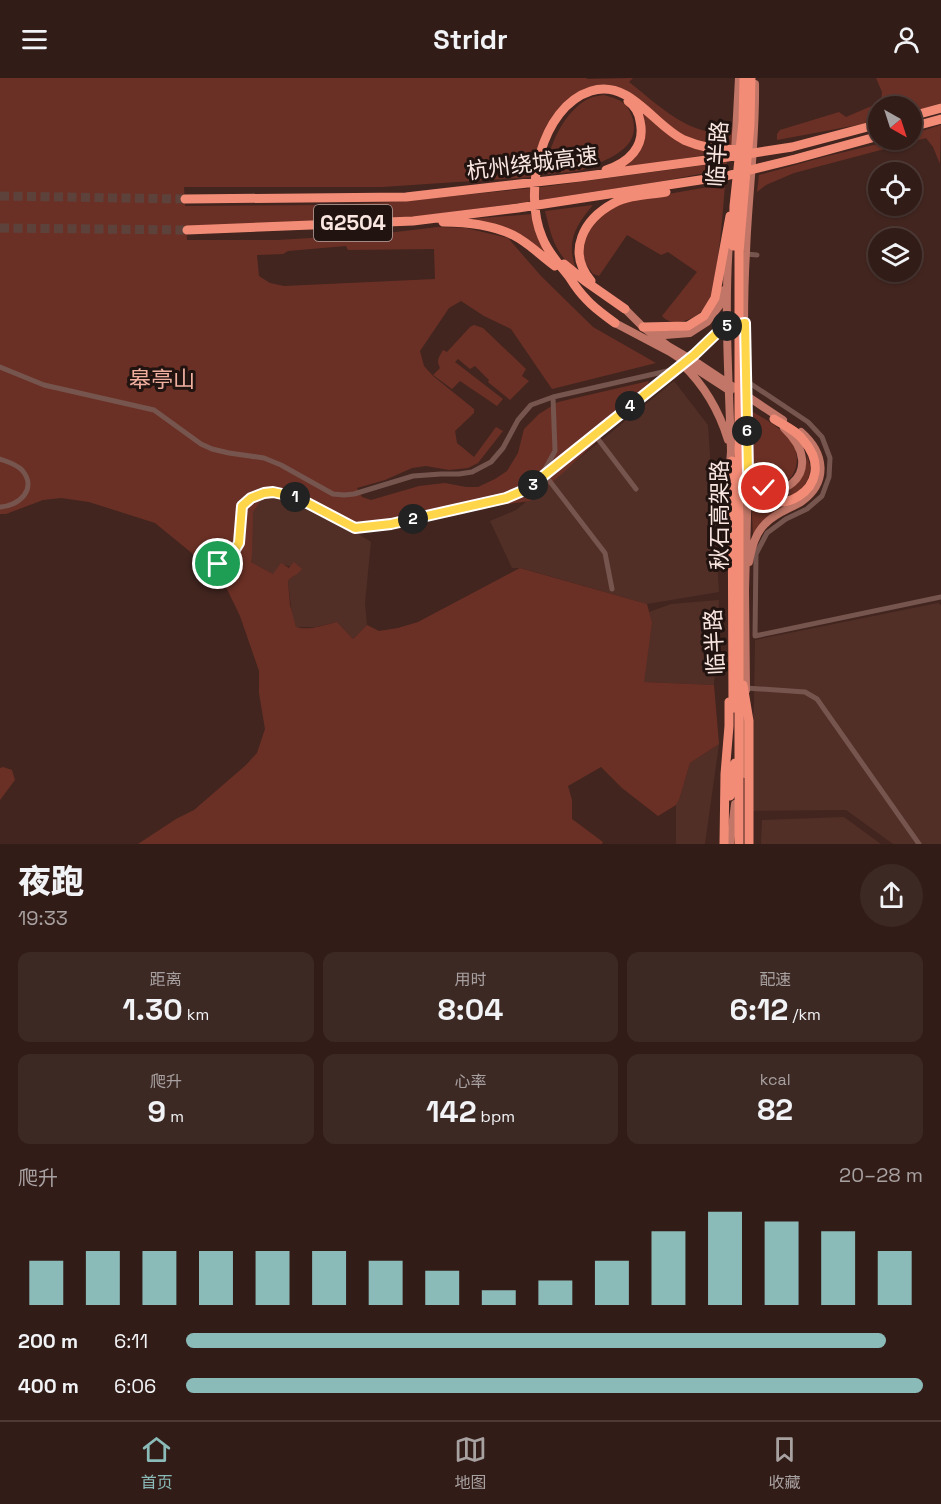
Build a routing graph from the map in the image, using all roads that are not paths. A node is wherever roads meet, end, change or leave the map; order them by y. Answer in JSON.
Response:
{"nodes":[{"id":1,"x":739,"y":78,"type":"edge"},
{"id":2,"x":744,"y":78,"type":"edge"},
{"id":3,"x":753,"y":78,"type":"edge"},
{"id":4,"x":941,"y":108,"type":"edge"},
{"id":5,"x":922,"y":113,"type":"edge"},
{"id":6,"x":941,"y":119,"type":"edge"},
{"id":7,"x":922,"y":124,"type":"edge"},
{"id":8,"x":868,"y":127,"type":"edge"},
{"id":9,"x":868,"y":139,"type":"edge"},
{"id":10,"x":820,"y":140,"type":"junction"},
{"id":11,"x":720,"y":154,"type":"junction"},
{"id":12,"x":726,"y":176,"type":"junction"},
{"id":13,"x":580,"y":177,"type":"junction"},
{"id":14,"x":737,"y":184,"type":"junction"},
{"id":15,"x":185,"y":199,"type":"tunnel mouth"},
{"id":16,"x":413,"y":221,"type":"junction"},
{"id":17,"x":187,"y":230,"type":"tunnel mouth"},
{"id":18,"x":746,"y":254,"type":"junction"},
{"id":19,"x":757,"y":255,"type":"dead end"},
{"id":20,"x":727,"y":270,"type":"junction"},
{"id":21,"x":567,"y":274,"type":"junction"},
{"id":22,"x":603,"y":293,"type":"junction"},
{"id":23,"x":625,"y":309,"type":"joint"},
{"id":24,"x":615,"y":323,"type":"joint"},
{"id":25,"x":745,"y":323,"type":"junction"},
{"id":26,"x":727,"y":326,"type":"junction"},
{"id":27,"x":643,"y":327,"type":"junction"},
{"id":28,"x":670,"y":352,"type":"junction"},
{"id":29,"x":0,"y":367,"type":"edge"},
{"id":30,"x":676,"y":369,"type":"junction"},
{"id":31,"x":745,"y":380,"type":"junction"},
{"id":32,"x":553,"y":397,"type":"junction"},
{"id":33,"x":757,"y":406,"type":"junction"},
{"id":34,"x":738,"y":415,"type":"junction"},
{"id":35,"x":774,"y":419,"type":"junction"},
{"id":36,"x":595,"y":435,"type":"junction"},
{"id":37,"x":731,"y":451,"type":"junction"},
{"id":38,"x":0,"y":459,"type":"edge"},
{"id":39,"x":748,"y":472,"type":"junction"},
{"id":40,"x":544,"y":475,"type":"junction"},
{"id":41,"x":636,"y":489,"type":"dead end"},
{"id":42,"x":0,"y":507,"type":"edge"},
{"id":43,"x":218,"y":564,"type":"dead end"},
{"id":44,"x":612,"y":589,"type":"dead end"},
{"id":45,"x":745,"y":590,"type":"junction"},
{"id":46,"x":941,"y":597,"type":"edge"},
{"id":47,"x":739,"y":637,"type":"junction"},
{"id":48,"x":732,"y":672,"type":"junction"},
{"id":49,"x":746,"y":688,"type":"junction"},
{"id":50,"x":744,"y":742,"type":"joint"},
{"id":51,"x":735,"y":763,"type":"junction"},
{"id":52,"x":751,"y":843,"type":"edge"},
{"id":53,"x":724,"y":844,"type":"edge"},
{"id":54,"x":731,"y":844,"type":"edge"},
{"id":55,"x":739,"y":844,"type":"edge"},
{"id":56,"x":919,"y":844,"type":"edge"}],
"edges":[{"from":1,"to":20,"type":"main road","name":"临半路"},
{"from":2,"to":14,"type":"highway","name":"秋石高架路"},
{"from":3,"to":18,"type":"main road","name":"临半路"},
{"from":3,"to":34,"type":"highway","name":"秋石高架路"},
{"from":4,"to":5,"type":"highway"},
{"from":6,"to":7,"type":"highway"},
{"from":8,"to":10,"type":"highway","name":"杭州绕城高速"},
{"from":9,"to":12,"type":"highway","name":"杭州绕城高速","number":"G2504"},
{"from":10,"to":11,"type":"highway"},
{"from":10,"to":11,"type":"highway","name":"杭州绕城高速","number":"G2504"},
{"from":11,"to":13,"type":"highway","name":"杭州绕城高速","number":"G2504"},
{"from":11,"to":21,"type":"highway"},
{"from":12,"to":16,"type":"highway","name":"杭州绕城高速","number":"G2504"},
{"from":12,"to":22,"type":"highway"},
{"from":13,"to":15,"type":"highway","name":"杭州绕城高速","number":"G2504"},
{"from":13,"to":22,"type":"highway"},
{"from":14,"to":27,"type":"highway"},
{"from":14,"to":48,"type":"highway","name":"秋石高架路"},
{"from":16,"to":17,"type":"highway","name":"杭州绕城高速","number":"G2504"},
{"from":16,"to":21,"type":"highway"},
{"from":18,"to":19,"type":"street"},
{"from":18,"to":25,"type":"main road","name":"临半路"},
{"from":20,"to":26,"type":"main road","name":"临半路"},
{"from":20,"to":27,"type":"main road"},
{"from":21,"to":24,"type":"highway"},
{"from":22,"to":23,"type":"highway"},
{"from":23,"to":27,"type":"main road"},
{"from":24,"to":28,"type":"main road"},
{"from":25,"to":26,"type":"street"},
{"from":25,"to":31,"type":"main road","name":"临半路"},
{"from":26,"to":30,"type":"street"},
{"from":26,"to":37,"type":"main road","name":"临半路"},
{"from":27,"to":33,"type":"main road"},
{"from":28,"to":33,"type":"main road"},
{"from":28,"to":37,"type":"main road"},
{"from":29,"to":32,"type":"street"},
{"from":30,"to":32,"type":"street"},
{"from":30,"to":36,"type":"street"},
{"from":31,"to":39,"type":"main road","name":"临半路"},
{"from":31,"to":46,"type":"street"},
{"from":32,"to":40,"type":"street"},
{"from":33,"to":35,"type":"main road"},
{"from":33,"to":45,"type":"main road"},
{"from":34,"to":35,"type":"highway"},
{"from":34,"to":47,"type":"highway","name":"秋石高架路"},
{"from":35,"to":39,"type":"main road"},
{"from":36,"to":40,"type":"street"},
{"from":36,"to":41,"type":"street"},
{"from":37,"to":51,"type":"main road","name":"临半路"},
{"from":38,"to":42,"type":"street"},
{"from":39,"to":45,"type":"main road","name":"临半路"},
{"from":40,"to":43,"type":"street"},
{"from":40,"to":44,"type":"street"},
{"from":45,"to":49,"type":"main road","name":"临半路"},
{"from":47,"to":52,"type":"highway"},
{"from":47,"to":55,"type":"highway","name":"秋石高架路"},
{"from":48,"to":53,"type":"highway"},
{"from":48,"to":54,"type":"highway","name":"秋石高架路"},
{"from":49,"to":50,"type":"main road","name":"临半路"},
{"from":49,"to":56,"type":"street"},
{"from":50,"to":52,"type":"highway"},
{"from":51,"to":54,"type":"main road","name":"临半路"},
{"from":51,"to":54,"type":"highway"}]}
